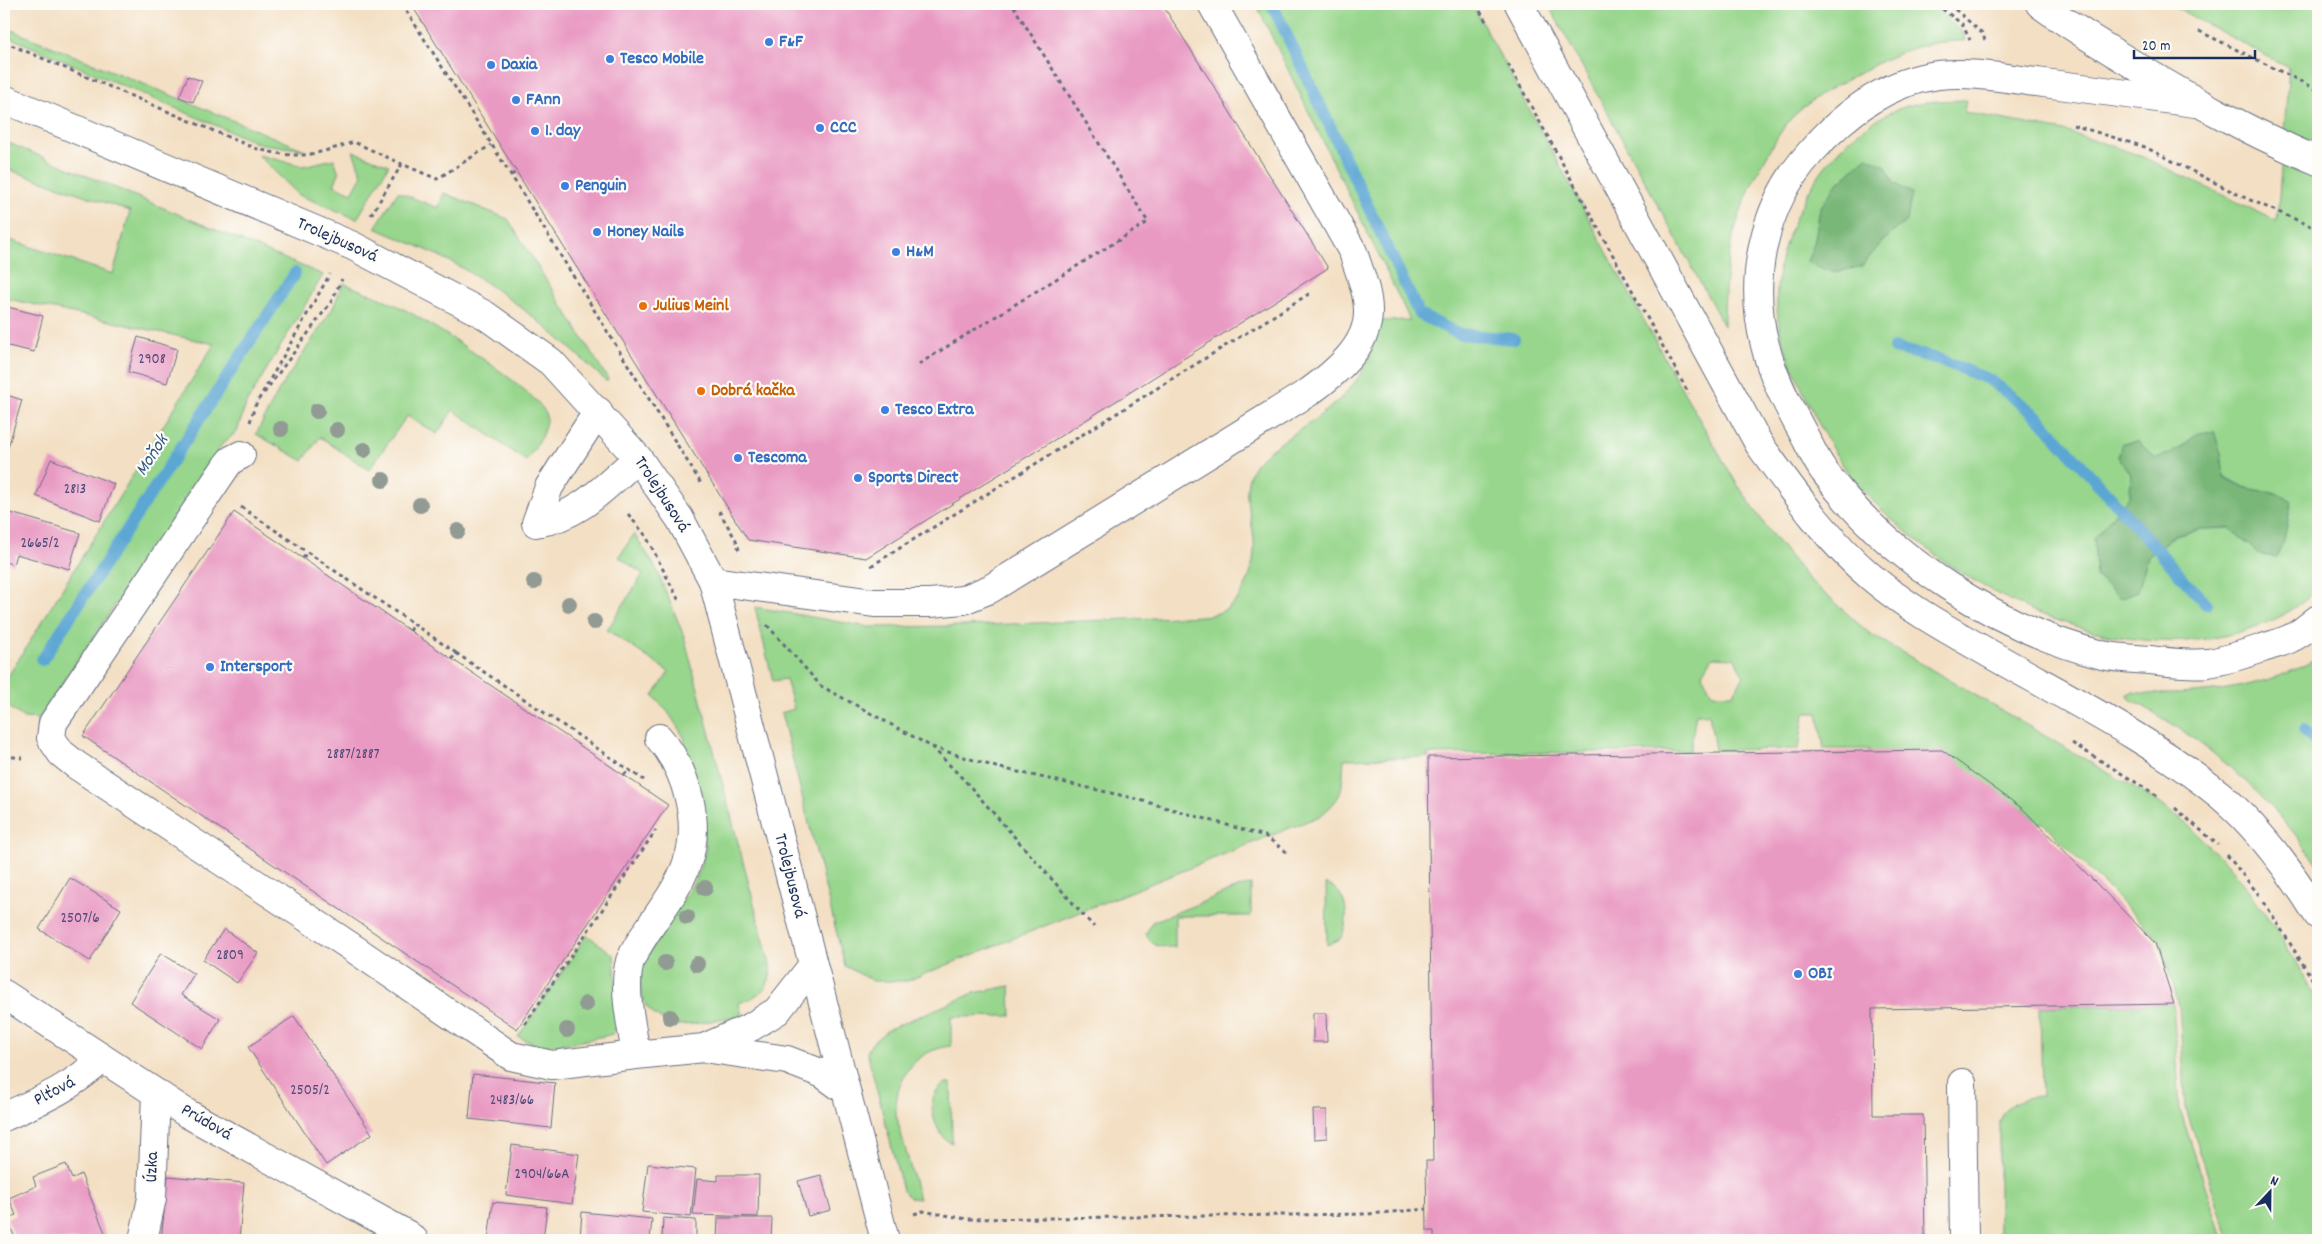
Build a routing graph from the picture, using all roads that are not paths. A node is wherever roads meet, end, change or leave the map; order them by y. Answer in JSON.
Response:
{"nodes":[{"id":1,"x":1212,"y":4,"type":"edge"},
{"id":2,"x":1518,"y":4,"type":"edge"},
{"id":3,"x":2040,"y":4,"type":"edge"},
{"id":4,"x":4,"y":99,"type":"edge"},
{"id":5,"x":2195,"y":103,"type":"junction"},
{"id":6,"x":2318,"y":161,"type":"edge"},
{"id":7,"x":598,"y":411,"type":"junction"},
{"id":8,"x":241,"y":455,"type":"road end"},
{"id":9,"x":638,"y":458,"type":"junction"},
{"id":10,"x":713,"y":581,"type":"junction"},
{"id":11,"x":2318,"y":619,"type":"edge"},
{"id":12,"x":659,"y":738,"type":"dead end"},
{"id":13,"x":2318,"y":915,"type":"edge"},
{"id":14,"x":813,"y":965,"type":"junction"},
{"id":15,"x":4,"y":994,"type":"edge"},
{"id":16,"x":704,"y":1048,"type":"junction"},
{"id":17,"x":636,"y":1055,"type":"junction"},
{"id":18,"x":102,"y":1059,"type":"junction"},
{"id":19,"x":1962,"y":1083,"type":"dead end"},
{"id":20,"x":845,"y":1090,"type":"junction"},
{"id":21,"x":156,"y":1093,"type":"junction"},
{"id":22,"x":4,"y":1117,"type":"edge"},
{"id":23,"x":143,"y":1240,"type":"edge"},
{"id":24,"x":414,"y":1240,"type":"edge"},
{"id":25,"x":885,"y":1240,"type":"edge"},
{"id":26,"x":1964,"y":1240,"type":"edge"}],
"edges":[{"from":1,"to":10,"type":"main road"},
{"from":2,"to":13,"type":"main road"},
{"from":3,"to":5,"type":"main road"},
{"from":4,"to":7,"type":"main road","name":"Trolejbusová"},
{"from":5,"to":6,"type":"main road"},
{"from":5,"to":11,"type":"main road"},
{"from":7,"to":9,"type":"main road","name":"Trolejbusová"},
{"from":7,"to":9,"type":"main road"},
{"from":8,"to":17,"type":"main road"},
{"from":9,"to":10,"type":"main road","name":"Trolejbusová"},
{"from":10,"to":14,"type":"main road","name":"Trolejbusová"},
{"from":12,"to":17,"type":"main road"},
{"from":14,"to":16,"type":"main road"},
{"from":14,"to":20,"type":"main road","name":"Trolejbusová"},
{"from":15,"to":18,"type":"main road","name":"Prúdová"},
{"from":16,"to":17,"type":"main road"},
{"from":16,"to":20,"type":"main road"},
{"from":18,"to":21,"type":"main road","name":"Prúdová"},
{"from":18,"to":22,"type":"main road","name":"Plťová"},
{"from":19,"to":26,"type":"main road"},
{"from":20,"to":25,"type":"main road","name":"Trolejbusová"},
{"from":21,"to":23,"type":"main road","name":"Úzka"},
{"from":21,"to":24,"type":"main road","name":"Prúdová"}]}
